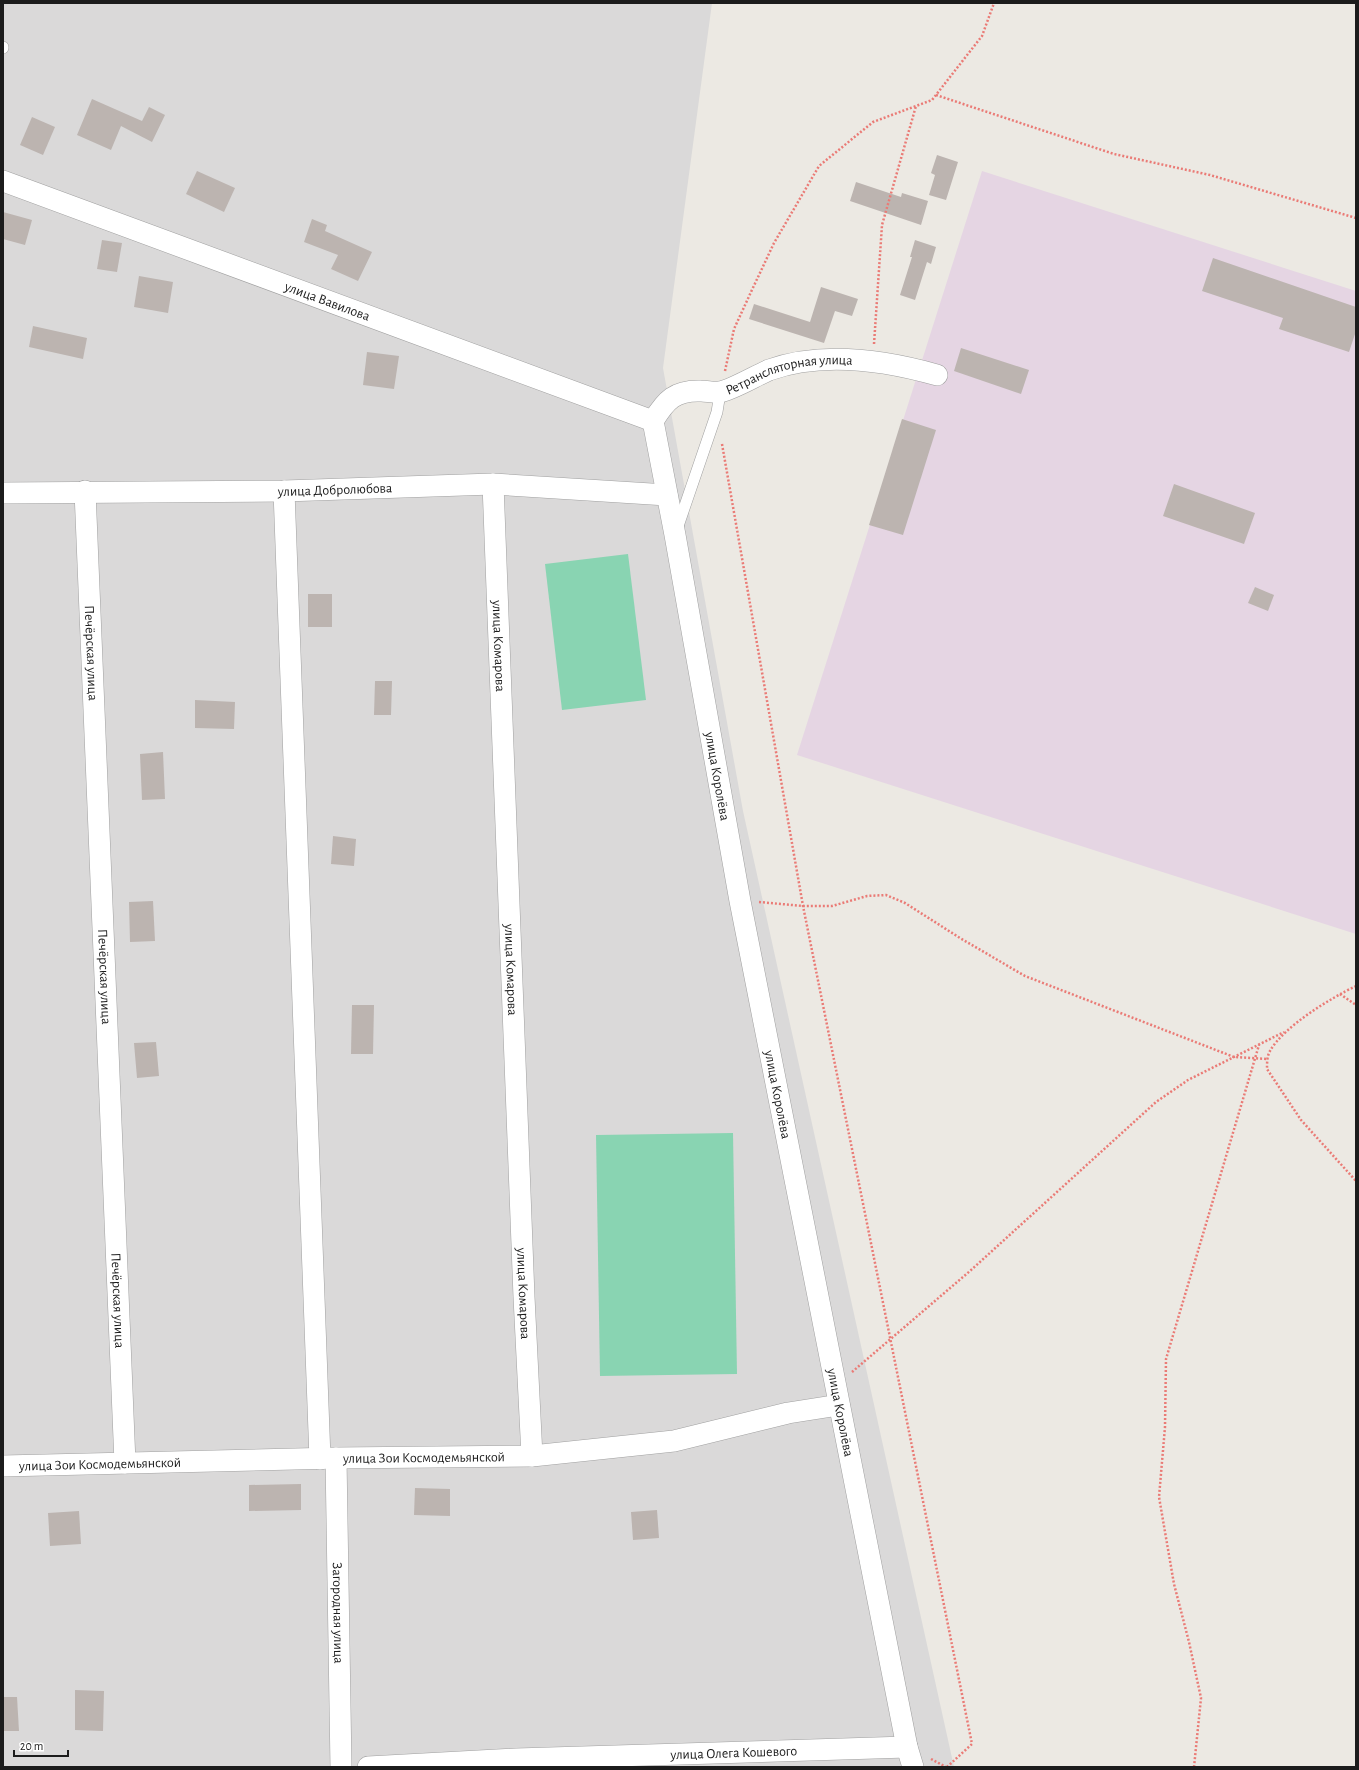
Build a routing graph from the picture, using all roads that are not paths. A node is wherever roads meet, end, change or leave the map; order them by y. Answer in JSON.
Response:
{"nodes":[{"id":1,"x":3,"y":181,"type":"edge"},
{"id":2,"x":937,"y":375,"type":"dead end"},
{"id":3,"x":720,"y":392,"type":"junction"},
{"id":4,"x":653,"y":420,"type":"junction"},
{"id":5,"x":493,"y":484,"type":"junction"},
{"id":6,"x":85,"y":491,"type":"junction"},
{"id":7,"x":284,"y":491,"type":"junction"},
{"id":8,"x":3,"y":492,"type":"edge"},
{"id":9,"x":667,"y":495,"type":"junction"},
{"id":10,"x":675,"y":535,"type":"junction"},
{"id":11,"x":837,"y":1396,"type":"junction"},
{"id":12,"x":532,"y":1456,"type":"junction"},
{"id":13,"x":328,"y":1458,"type":"junction"},
{"id":14,"x":125,"y":1463,"type":"junction"},
{"id":15,"x":3,"y":1466,"type":"edge"},
{"id":16,"x":907,"y":1747,"type":"junction"},
{"id":17,"x":703,"y":1760,"type":"edge"},
{"id":18,"x":516,"y":1763,"type":"edge"},
{"id":19,"x":341,"y":1767,"type":"edge"},
{"id":20,"x":368,"y":1767,"type":"edge"},
{"id":21,"x":913,"y":1767,"type":"edge"}],
"edges":[{"from":1,"to":4,"type":"street","name":"улица Вавилова"},
{"from":2,"to":3,"type":"street","name":"Ретрансляторная улица"},
{"from":3,"to":4,"type":"street","name":"Ретрансляторная улица"},
{"from":3,"to":10,"type":"lane"},
{"from":4,"to":9,"type":"street","name":"улица Королёва"},
{"from":5,"to":7,"type":"street","name":"улица Добролюбова"},
{"from":5,"to":9,"type":"street","name":"улица Добролюбова"},
{"from":5,"to":12,"type":"street","name":"улица Комарова"},
{"from":6,"to":7,"type":"street","name":"улица Добролюбова"},
{"from":6,"to":8,"type":"street","name":"улица Добролюбова"},
{"from":6,"to":14,"type":"street","name":"Печёрская улица"},
{"from":7,"to":13,"type":"street"},
{"from":9,"to":10,"type":"street","name":"улица Королёва"},
{"from":10,"to":11,"type":"street","name":"улица Королёва"},
{"from":11,"to":12,"type":"street","name":"улица Зои Космодемьянской"},
{"from":11,"to":16,"type":"street","name":"улица Королёва"},
{"from":12,"to":13,"type":"street","name":"улица Зои Космодемьянской"},
{"from":13,"to":14,"type":"street","name":"улица Зои Космодемьянской"},
{"from":13,"to":19,"type":"street","name":"Загородная улица"},
{"from":14,"to":15,"type":"street","name":"улица Зои Космодемьянской"},
{"from":16,"to":17,"type":"street","name":"улица Олега Кошевого"},
{"from":16,"to":21,"type":"street","name":"улица Королёва"},
{"from":17,"to":18,"type":"street","name":"улица Олега Кошевого"},
{"from":18,"to":20,"type":"street","name":"улица Олега Кошевого"}]}
